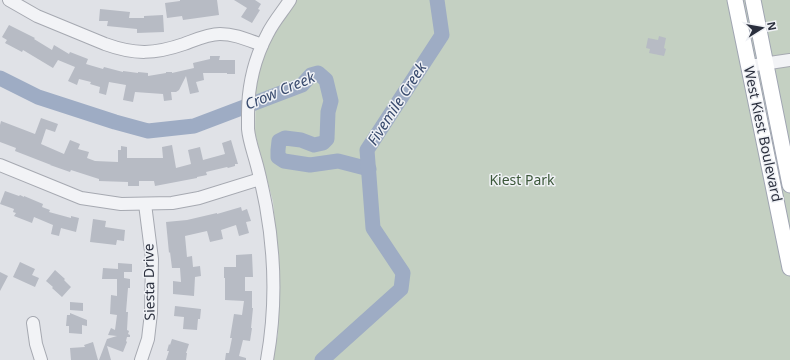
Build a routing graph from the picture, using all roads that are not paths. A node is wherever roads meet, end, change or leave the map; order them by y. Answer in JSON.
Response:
{"nodes":[{"id":1,"x":9,"y":0,"type":"edge"},
{"id":2,"x":290,"y":0,"type":"edge"},
{"id":3,"x":735,"y":0,"type":"edge"},
{"id":4,"x":753,"y":0,"type":"edge"},
{"id":5,"x":262,"y":45,"type":"junction"},
{"id":6,"x":790,"y":60,"type":"edge"},
{"id":7,"x":766,"y":63,"type":"junction"},
{"id":8,"x":749,"y":66,"type":"junction"},
{"id":9,"x":0,"y":165,"type":"edge"},
{"id":10,"x":260,"y":179,"type":"junction"},
{"id":11,"x":790,"y":185,"type":"edge"},
{"id":12,"x":144,"y":204,"type":"junction"},
{"id":13,"x":790,"y":268,"type":"edge"},
{"id":14,"x":33,"y":323,"type":"dead end"},
{"id":15,"x":41,"y":360,"type":"edge"},
{"id":16,"x":141,"y":360,"type":"edge"},
{"id":17,"x":267,"y":360,"type":"edge"}],
"edges":[{"from":1,"to":5,"type":"street"},
{"from":2,"to":5,"type":"street"},
{"from":3,"to":8,"type":"main road","name":"West Kiest Boulevard"},
{"from":4,"to":7,"type":"main road","name":"West Kiest Boulevard"},
{"from":5,"to":10,"type":"street"},
{"from":6,"to":7,"type":"street"},
{"from":7,"to":8,"type":"street"},
{"from":7,"to":11,"type":"main road","name":"West Kiest Boulevard"},
{"from":8,"to":13,"type":"main road","name":"West Kiest Boulevard"},
{"from":9,"to":12,"type":"street"},
{"from":10,"to":12,"type":"street"},
{"from":10,"to":17,"type":"street"},
{"from":12,"to":16,"type":"street","name":"Siesta Drive"},
{"from":14,"to":15,"type":"street"}]}
